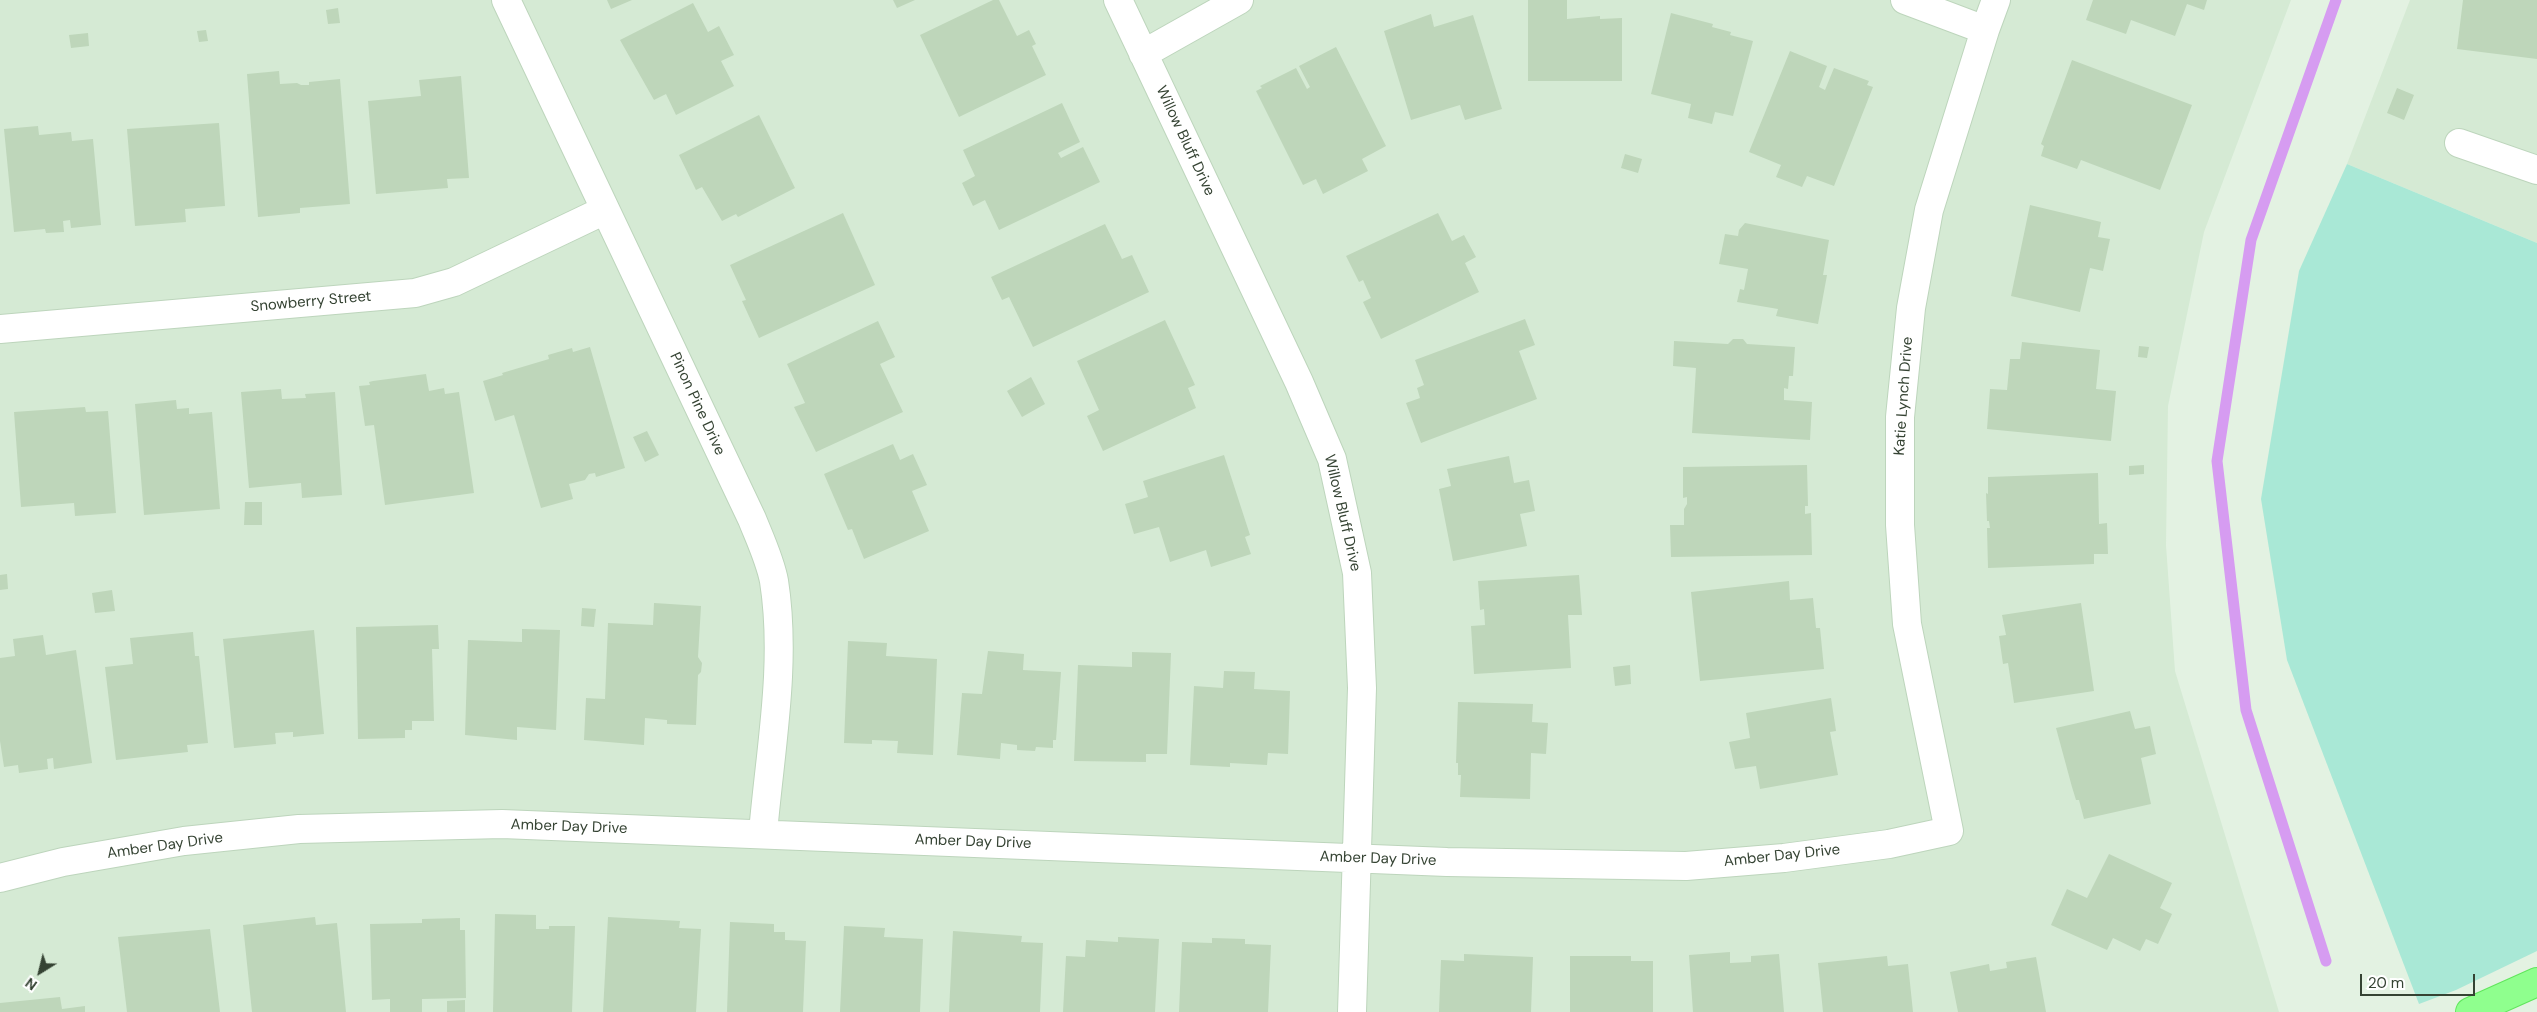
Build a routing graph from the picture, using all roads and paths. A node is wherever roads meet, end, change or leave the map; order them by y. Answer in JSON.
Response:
{"nodes":[{"id":1,"x":506,"y":0,"type":"edge"},
{"id":2,"x":1118,"y":0,"type":"edge"},
{"id":3,"x":1239,"y":0,"type":"edge"},
{"id":4,"x":1905,"y":0,"type":"edge"},
{"id":5,"x":1996,"y":0,"type":"edge"},
{"id":6,"x":1985,"y":30,"type":"junction"},
{"id":7,"x":1143,"y":54,"type":"junction"},
{"id":8,"x":2460,"y":143,"type":"dead end"},
{"id":9,"x":2537,"y":170,"type":"edge"},
{"id":10,"x":605,"y":210,"type":"junction"},
{"id":11,"x":0,"y":329,"type":"edge"},
{"id":12,"x":1948,"y":830,"type":"joint"},
{"id":13,"x":763,"y":834,"type":"junction"},
{"id":14,"x":1356,"y":859,"type":"junction"},
{"id":15,"x":0,"y":878,"type":"edge"},
{"id":16,"x":2537,"y":982,"type":"edge"},
{"id":17,"x":1352,"y":1012,"type":"edge"},
{"id":18,"x":2470,"y":1012,"type":"edge"}],
"edges":[{"from":1,"to":10,"type":"street","name":"Pinon Pine Drive"},
{"from":2,"to":7,"type":"street","name":"Willow Bluff Drive"},
{"from":3,"to":7,"type":"street"},
{"from":4,"to":6,"type":"street"},
{"from":5,"to":6,"type":"street","name":"Katie Lynch Drive"},
{"from":6,"to":12,"type":"street","name":"Katie Lynch Drive"},
{"from":7,"to":14,"type":"street","name":"Willow Bluff Drive"},
{"from":8,"to":9,"type":"street"},
{"from":10,"to":11,"type":"street","name":"Snowberry Street"},
{"from":10,"to":13,"type":"street","name":"Pinon Pine Drive"},
{"from":12,"to":14,"type":"street","name":"Amber Day Drive"},
{"from":13,"to":14,"type":"street","name":"Amber Day Drive"},
{"from":13,"to":15,"type":"street","name":"Amber Day Drive"},
{"from":14,"to":17,"type":"street","name":"Willow Bluff Drive"},
{"from":16,"to":18,"type":"main road"}]}
